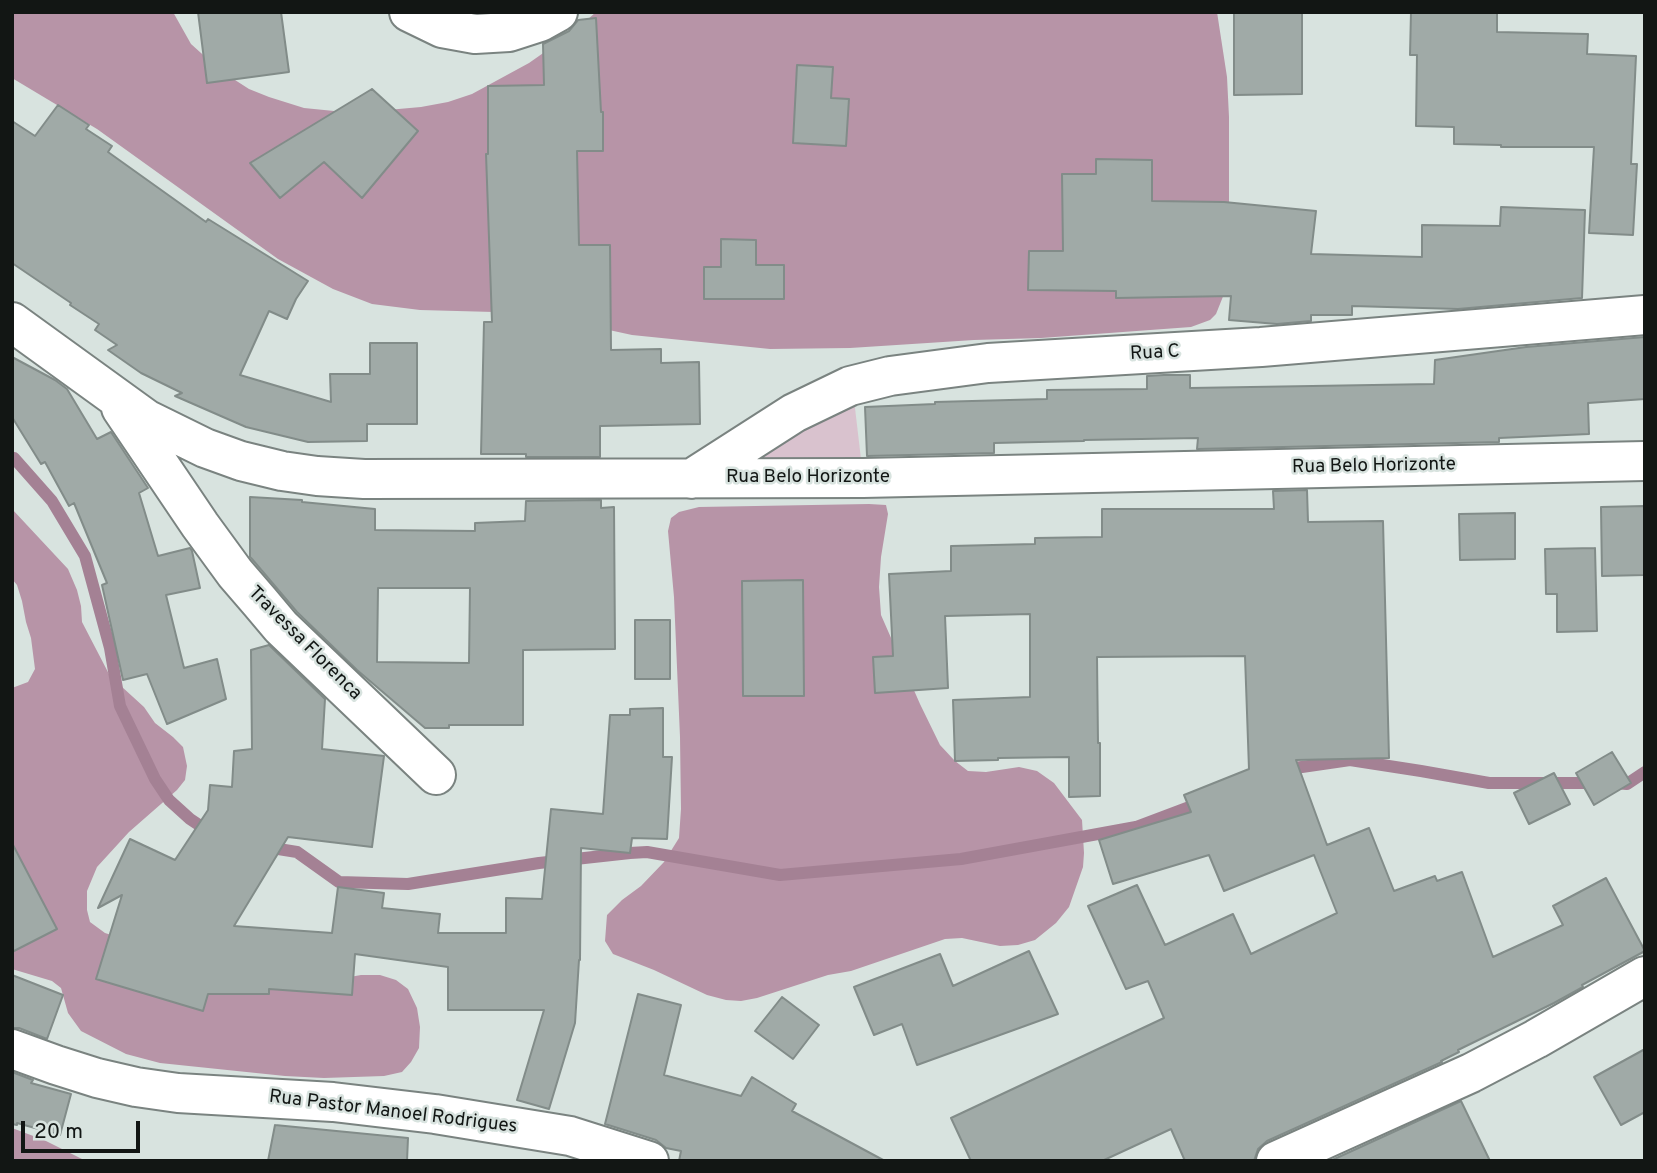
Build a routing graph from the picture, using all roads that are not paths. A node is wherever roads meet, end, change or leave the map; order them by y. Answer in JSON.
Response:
{"nodes":[{"id":1,"x":409,"y":12,"type":"edge"},
{"id":2,"x":558,"y":12,"type":"edge"},
{"id":3,"x":1645,"y":315,"type":"edge"},
{"id":4,"x":12,"y":322,"type":"edge"},
{"id":5,"x":114,"y":397,"type":"junction"},
{"id":6,"x":1645,"y":461,"type":"edge"},
{"id":7,"x":691,"y":479,"type":"junction"},
{"id":8,"x":436,"y":775,"type":"dead end"},
{"id":9,"x":1645,"y":976,"type":"edge"},
{"id":10,"x":12,"y":1049,"type":"edge"},
{"id":11,"x":649,"y":1161,"type":"edge"},
{"id":12,"x":1276,"y":1161,"type":"edge"}],
"edges":[{"from":1,"to":2,"type":"street"},
{"from":3,"to":7,"type":"street","name":"Rua C"},
{"from":4,"to":5,"type":"street","name":"Rua Belo Horizonte"},
{"from":5,"to":7,"type":"street","name":"Rua Belo Horizonte"},
{"from":5,"to":8,"type":"street","name":"Travessa Florenca"},
{"from":6,"to":7,"type":"street","name":"Rua Belo Horizonte"},
{"from":9,"to":12,"type":"street"},
{"from":10,"to":11,"type":"street","name":"Rua Pastor Manoel Rodrigues"}]}
